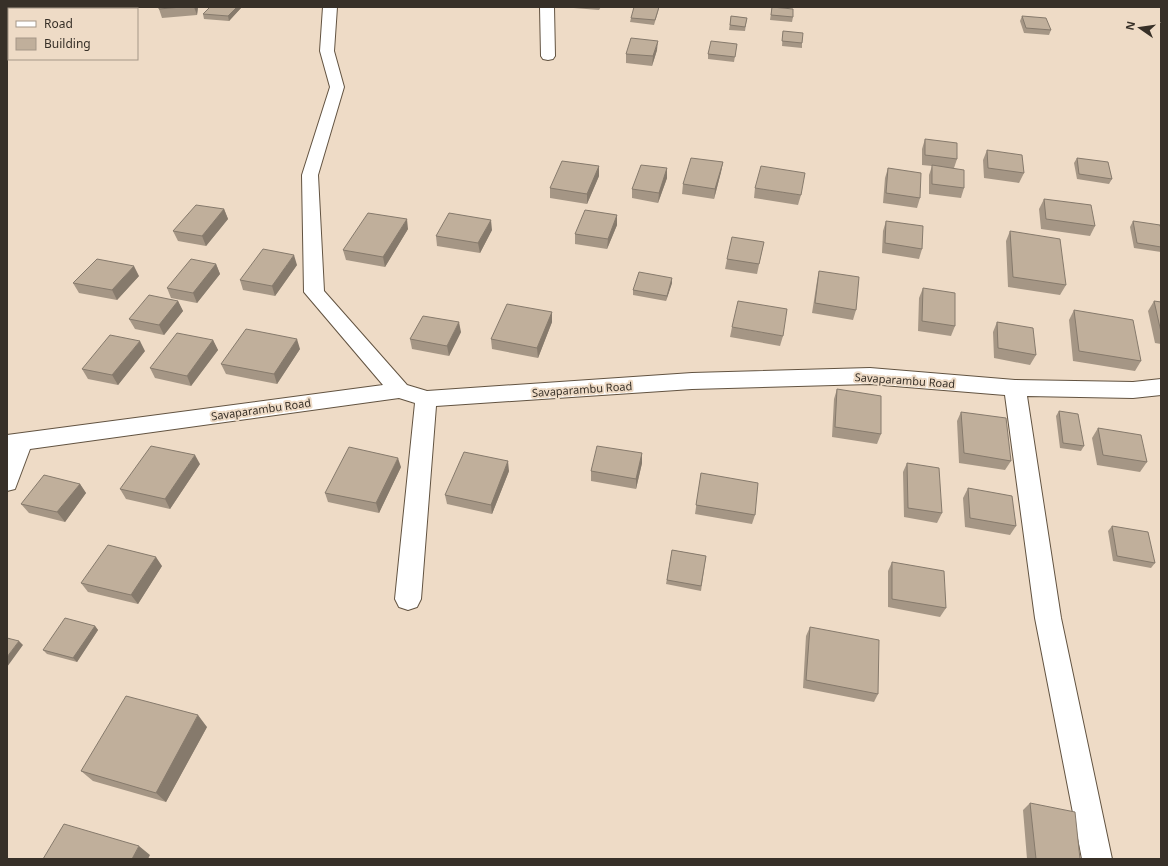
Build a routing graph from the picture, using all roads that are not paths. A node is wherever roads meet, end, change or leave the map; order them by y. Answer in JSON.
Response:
{"nodes":[{"id":1,"x":330,"y":7,"type":"edge"},
{"id":2,"x":547,"y":7,"type":"edge"},
{"id":3,"x":548,"y":56,"type":"dead end"},
{"id":4,"x":1161,"y":387,"type":"edge"},
{"id":5,"x":1015,"y":388,"type":"junction"},
{"id":6,"x":400,"y":390,"type":"junction"},
{"id":7,"x":426,"y":399,"type":"junction"},
{"id":8,"x":15,"y":443,"type":"edge"},
{"id":9,"x":7,"y":482,"type":"edge"},
{"id":10,"x":408,"y":599,"type":"dead end"},
{"id":11,"x":1097,"y":859,"type":"edge"}],
"edges":[{"from":1,"to":6,"type":"street"},
{"from":2,"to":3,"type":"street"},
{"from":4,"to":5,"type":"street","name":"Savaparambu Road"},
{"from":5,"to":7,"type":"street","name":"Savaparambu Road"},
{"from":5,"to":11,"type":"street"},
{"from":6,"to":7,"type":"street","name":"Savaparambu Road"},
{"from":6,"to":8,"type":"street","name":"Savaparambu Road"},
{"from":7,"to":10,"type":"street"},
{"from":8,"to":9,"type":"street"}]}
